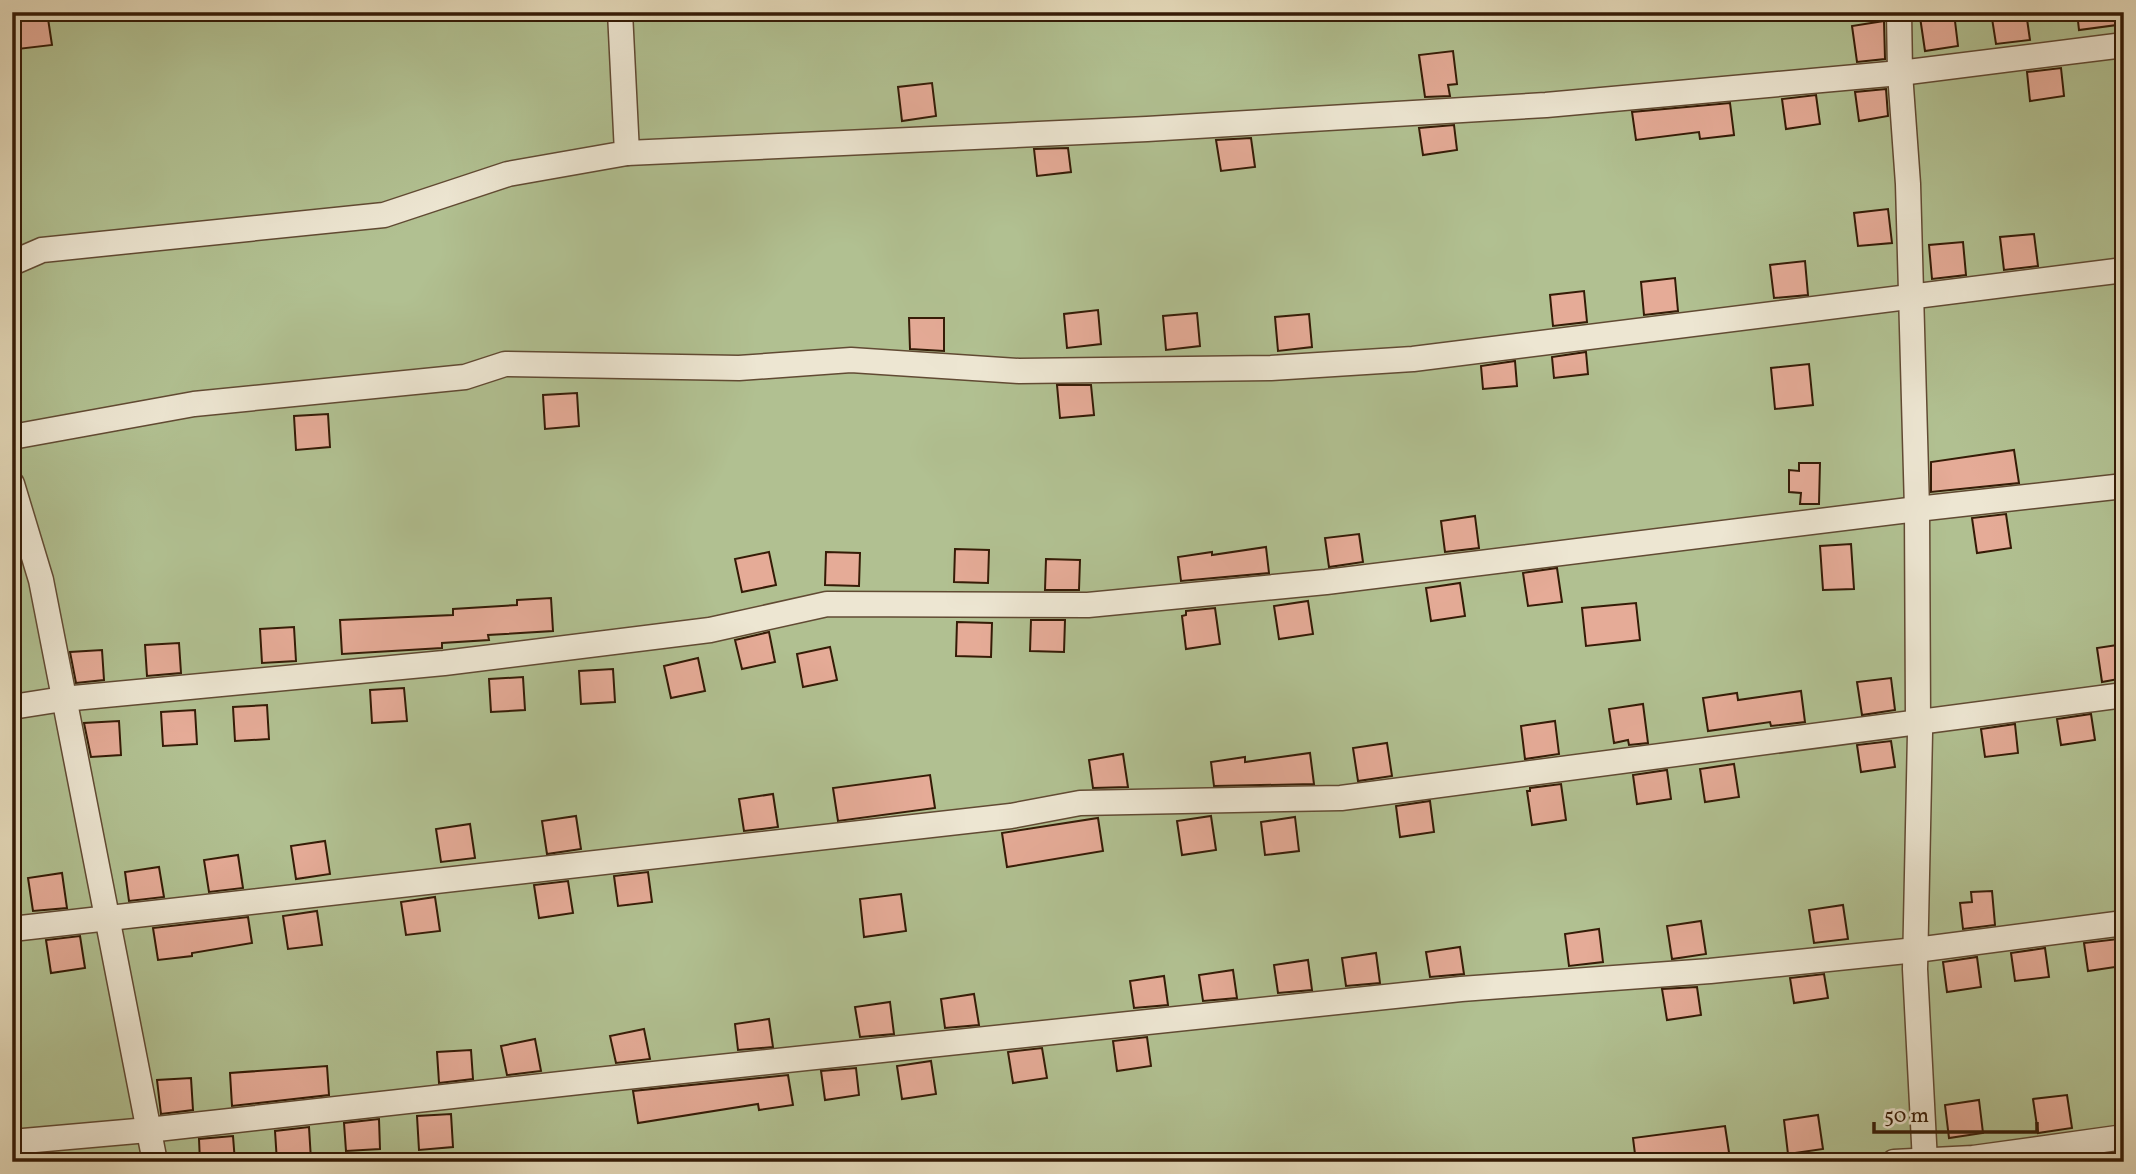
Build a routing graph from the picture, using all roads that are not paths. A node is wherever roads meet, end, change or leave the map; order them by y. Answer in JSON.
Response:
{"nodes":[{"id":1,"x":620,"y":12,"type":"edge"},
{"id":2,"x":1899,"y":12,"type":"edge"},
{"id":3,"x":2124,"y":45,"type":"edge"},
{"id":4,"x":1900,"y":73,"type":"junction"},
{"id":5,"x":627,"y":153,"type":"junction"},
{"id":6,"x":12,"y":263,"type":"edge"},
{"id":7,"x":2124,"y":270,"type":"edge"},
{"id":8,"x":1910,"y":298,"type":"junction"},
{"id":9,"x":12,"y":437,"type":"edge"},
{"id":10,"x":12,"y":484,"type":"edge"},
{"id":11,"x":2124,"y":486,"type":"edge"},
{"id":12,"x":1917,"y":509,"type":"junction"},
{"id":13,"x":2124,"y":695,"type":"edge"},
{"id":14,"x":63,"y":699,"type":"junction"},
{"id":15,"x":12,"y":707,"type":"edge"},
{"id":16,"x":1918,"y":721,"type":"junction"},
{"id":17,"x":106,"y":918,"type":"junction"},
{"id":18,"x":2124,"y":923,"type":"edge"},
{"id":19,"x":12,"y":929,"type":"edge"},
{"id":20,"x":1916,"y":950,"type":"junction"},
{"id":21,"x":148,"y":1130,"type":"junction"},
{"id":22,"x":2124,"y":1137,"type":"edge"},
{"id":23,"x":12,"y":1142,"type":"edge"},
{"id":24,"x":1925,"y":1160,"type":"edge"},
{"id":25,"x":155,"y":1162,"type":"edge"},
{"id":26,"x":1894,"y":1162,"type":"edge"}],
"edges":[{"from":1,"to":5,"type":"street"},
{"from":2,"to":4,"type":"street"},
{"from":3,"to":4,"type":"street"},
{"from":4,"to":5,"type":"street"},
{"from":4,"to":8,"type":"street"},
{"from":5,"to":6,"type":"street"},
{"from":7,"to":8,"type":"street"},
{"from":8,"to":9,"type":"street"},
{"from":8,"to":12,"type":"street"},
{"from":10,"to":14,"type":"street"},
{"from":11,"to":12,"type":"street"},
{"from":12,"to":14,"type":"street"},
{"from":12,"to":16,"type":"street"},
{"from":13,"to":16,"type":"street"},
{"from":14,"to":15,"type":"street"},
{"from":14,"to":17,"type":"street"},
{"from":16,"to":17,"type":"street"},
{"from":16,"to":20,"type":"street"},
{"from":17,"to":19,"type":"street"},
{"from":17,"to":21,"type":"street"},
{"from":18,"to":20,"type":"street"},
{"from":20,"to":21,"type":"street"},
{"from":20,"to":24,"type":"street"},
{"from":21,"to":23,"type":"street"},
{"from":21,"to":25,"type":"street"},
{"from":22,"to":24,"type":"street"},
{"from":24,"to":26,"type":"street"}]}
